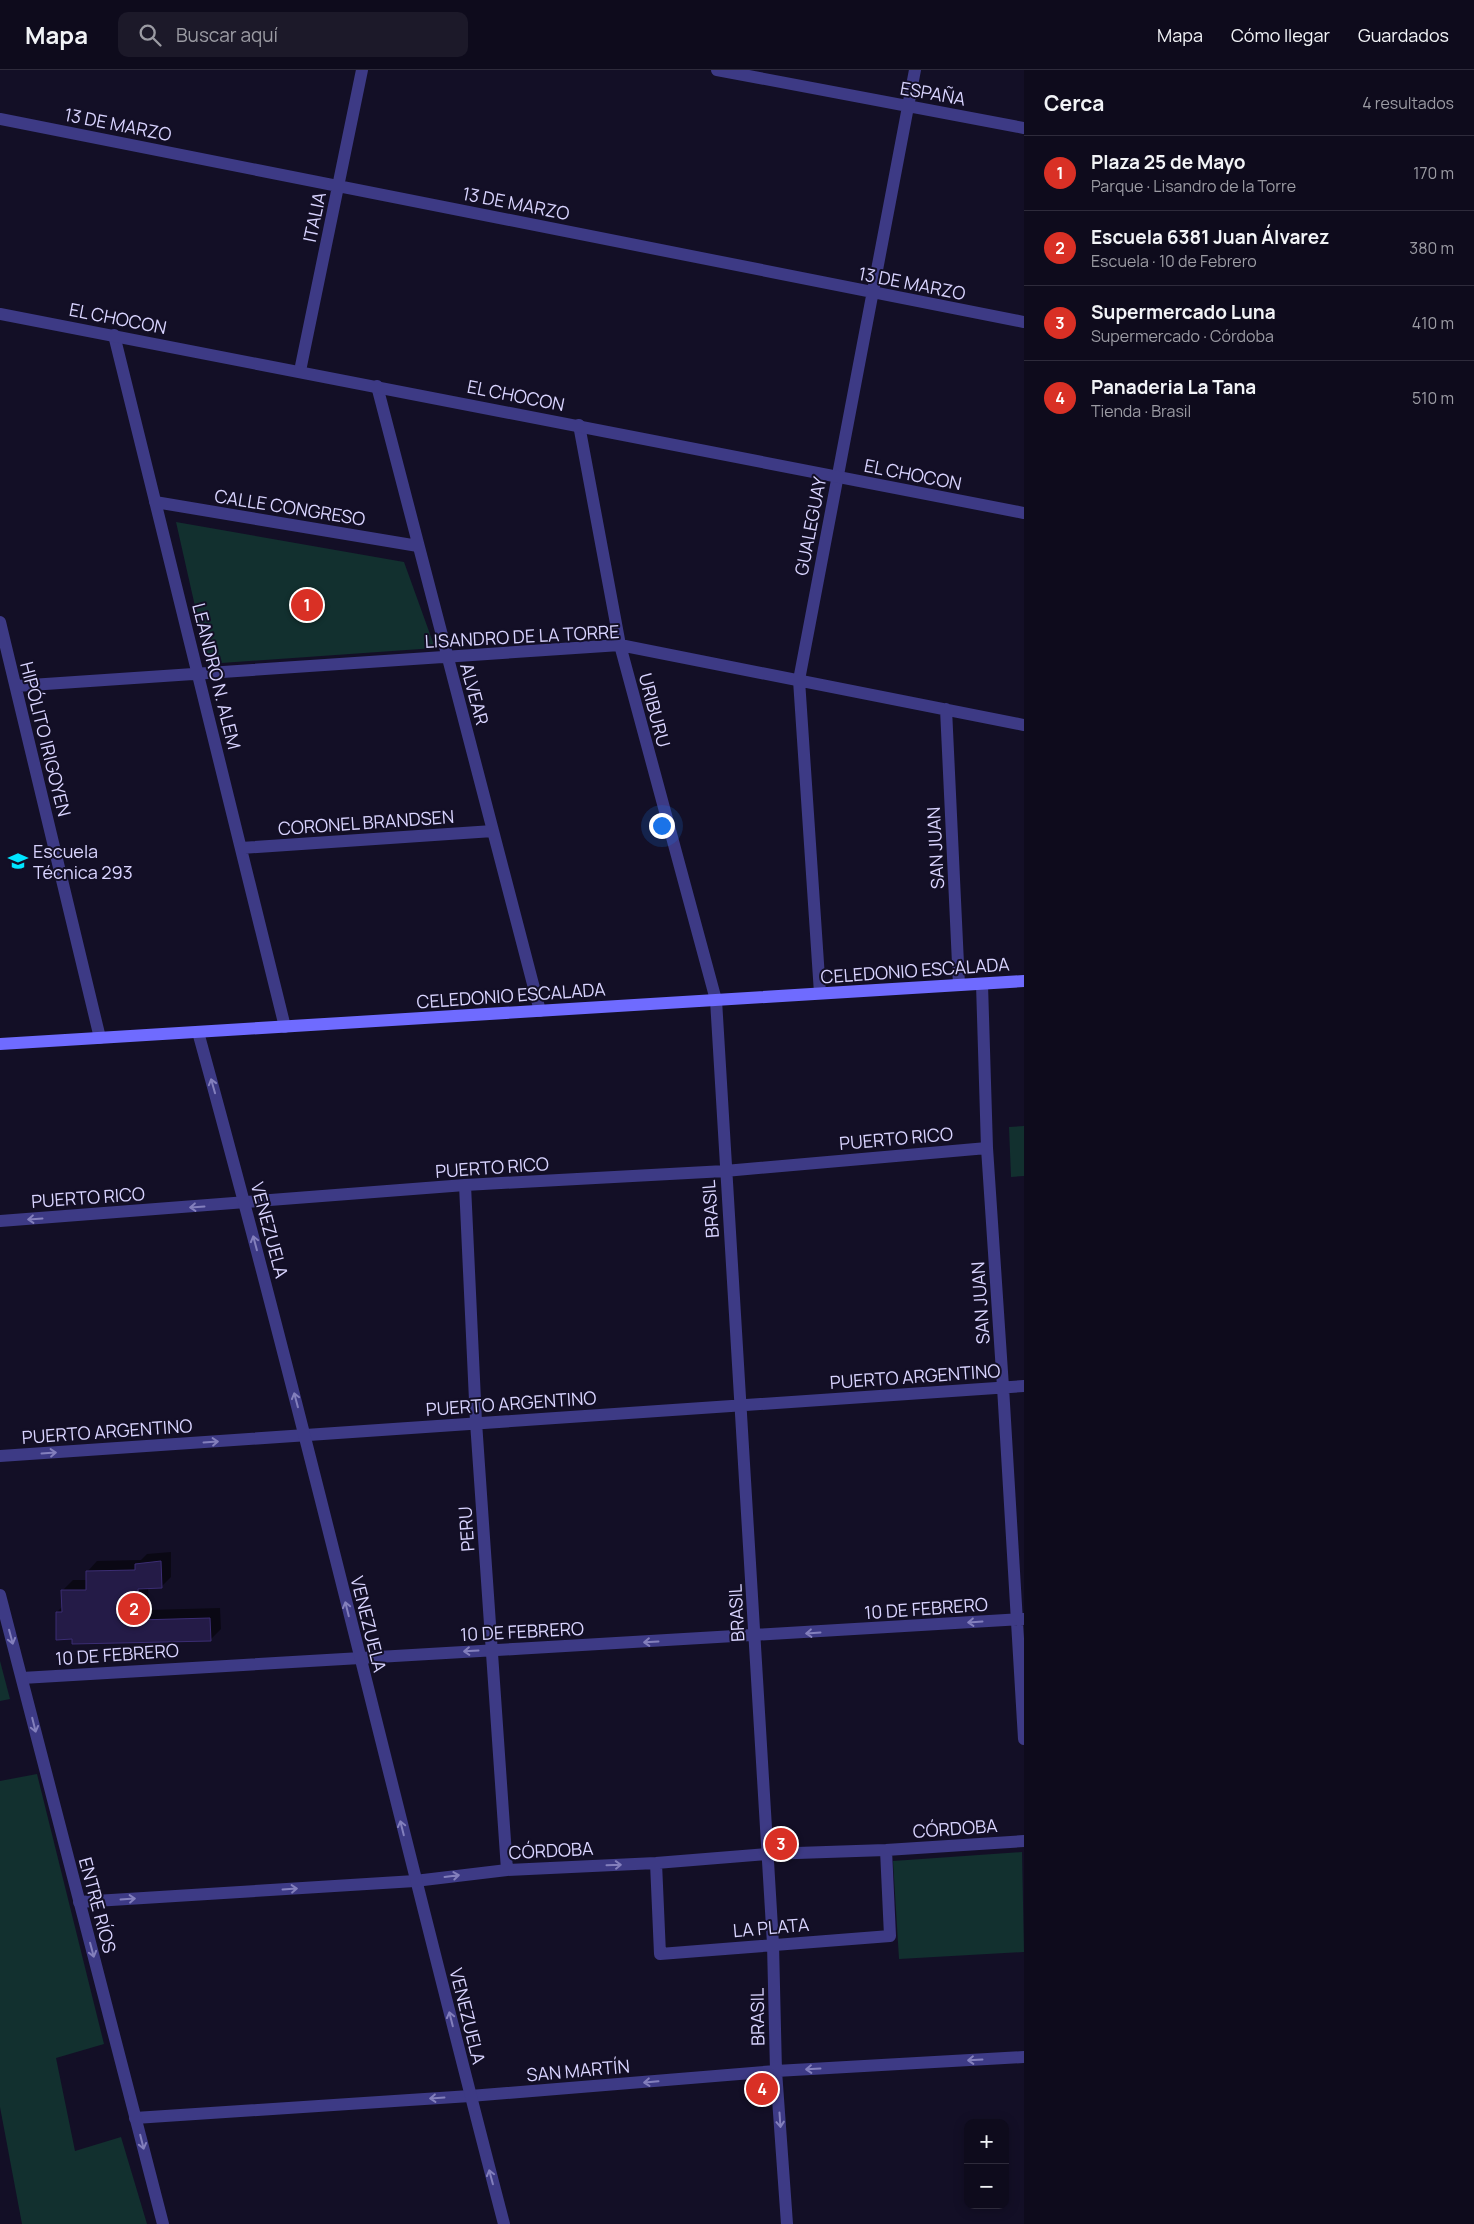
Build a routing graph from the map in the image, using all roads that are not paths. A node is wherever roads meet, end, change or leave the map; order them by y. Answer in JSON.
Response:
{"nodes":[{"id":1,"x":362,"y":70,"type":"edge"},
{"id":2,"x":718,"y":70,"type":"edge"},
{"id":3,"x":915,"y":70,"type":"edge"},
{"id":4,"x":908,"y":107,"type":"junction"},
{"id":5,"x":0,"y":118,"type":"edge"},
{"id":6,"x":1024,"y":128,"type":"edge"},
{"id":7,"x":338,"y":185,"type":"junction"},
{"id":8,"x":873,"y":293,"type":"junction"},
{"id":9,"x":0,"y":314,"type":"edge"},
{"id":10,"x":1024,"y":322,"type":"edge"},
{"id":11,"x":114,"y":335,"type":"junction"},
{"id":12,"x":300,"y":371,"type":"junction"},
{"id":13,"x":376,"y":386,"type":"junction"},
{"id":14,"x":579,"y":426,"type":"junction"},
{"id":15,"x":838,"y":477,"type":"junction"},
{"id":16,"x":156,"y":502,"type":"junction"},
{"id":17,"x":1024,"y":513,"type":"edge"},
{"id":18,"x":418,"y":546,"type":"junction"},
{"id":19,"x":0,"y":622,"type":"edge"},
{"id":20,"x":620,"y":645,"type":"junction"},
{"id":21,"x":448,"y":657,"type":"junction"},
{"id":22,"x":198,"y":674,"type":"junction"},
{"id":23,"x":799,"y":680,"type":"junction"},
{"id":24,"x":16,"y":686,"type":"junction"},
{"id":25,"x":946,"y":709,"type":"junction"},
{"id":26,"x":1024,"y":725,"type":"edge"},
{"id":27,"x":493,"y":831,"type":"junction"},
{"id":28,"x":241,"y":848,"type":"junction"},
{"id":29,"x":1024,"y":981,"type":"edge"},
{"id":30,"x":982,"y":984,"type":"junction"},
{"id":31,"x":959,"y":985,"type":"junction"},
{"id":32,"x":820,"y":994,"type":"junction"},
{"id":33,"x":716,"y":1000,"type":"junction"},
{"id":34,"x":540,"y":1011,"type":"junction"},
{"id":35,"x":285,"y":1026,"type":"junction"},
{"id":36,"x":198,"y":1032,"type":"junction"},
{"id":37,"x":100,"y":1038,"type":"junction"},
{"id":38,"x":0,"y":1044,"type":"edge"},
{"id":39,"x":987,"y":1148,"type":"junction"},
{"id":40,"x":725,"y":1171,"type":"junction"},
{"id":41,"x":465,"y":1186,"type":"junction"},
{"id":42,"x":245,"y":1203,"type":"junction"},
{"id":43,"x":0,"y":1222,"type":"edge"},
{"id":44,"x":1024,"y":1386,"type":"edge"},
{"id":45,"x":1003,"y":1387,"type":"junction"},
{"id":46,"x":742,"y":1407,"type":"junction"},
{"id":47,"x":476,"y":1422,"type":"junction"},
{"id":48,"x":305,"y":1435,"type":"junction"},
{"id":49,"x":0,"y":1456,"type":"edge"},
{"id":50,"x":0,"y":1596,"type":"edge"},
{"id":51,"x":1021,"y":1619,"type":"edge"},
{"id":52,"x":755,"y":1637,"type":"junction"},
{"id":53,"x":492,"y":1650,"type":"junction"},
{"id":54,"x":359,"y":1656,"type":"junction"},
{"id":55,"x":22,"y":1678,"type":"junction"},
{"id":56,"x":1024,"y":1739,"type":"edge"},
{"id":57,"x":1024,"y":1841,"type":"edge"},
{"id":58,"x":886,"y":1850,"type":"junction"},
{"id":59,"x":767,"y":1854,"type":"junction"},
{"id":60,"x":656,"y":1863,"type":"junction"},
{"id":61,"x":506,"y":1870,"type":"junction"},
{"id":62,"x":415,"y":1881,"type":"junction"},
{"id":63,"x":79,"y":1902,"type":"junction"},
{"id":64,"x":773,"y":1944,"type":"junction"},
{"id":65,"x":1024,"y":2058,"type":"edge"},
{"id":66,"x":776,"y":2072,"type":"junction"},
{"id":67,"x":470,"y":2096,"type":"junction"},
{"id":68,"x":136,"y":2118,"type":"junction"},
{"id":69,"x":163,"y":2224,"type":"edge"},
{"id":70,"x":504,"y":2224,"type":"edge"},
{"id":71,"x":788,"y":2224,"type":"edge"}],
"edges":[{"from":1,"to":7,"type":"street","name":"ITALIA"},
{"from":2,"to":4,"type":"street","name":"ESPAÑA"},
{"from":3,"to":4,"type":"street","name":"GUALEGUAY"},
{"from":4,"to":6,"type":"street","name":"ESPAÑA"},
{"from":4,"to":8,"type":"street","name":"GUALEGUAY"},
{"from":5,"to":7,"type":"street","name":"13 DE MARZO"},
{"from":7,"to":8,"type":"street","name":"13 DE MARZO"},
{"from":7,"to":12,"type":"street","name":"ITALIA"},
{"from":8,"to":10,"type":"street","name":"13 DE MARZO"},
{"from":8,"to":15,"type":"street","name":"GUALEGUAY"},
{"from":9,"to":11,"type":"street","name":"EL CHOCON"},
{"from":11,"to":12,"type":"street","name":"EL CHOCON"},
{"from":11,"to":16,"type":"street","name":"LEANDRO N. ALEM"},
{"from":12,"to":13,"type":"street","name":"EL CHOCON"},
{"from":13,"to":14,"type":"street","name":"EL CHOCON"},
{"from":13,"to":18,"type":"street","name":"ALVEAR"},
{"from":14,"to":15,"type":"street","name":"EL CHOCON"},
{"from":14,"to":20,"type":"street","name":"URIBURU"},
{"from":15,"to":17,"type":"street","name":"EL CHOCON"},
{"from":15,"to":23,"type":"street","name":"GUALEGUAY"},
{"from":16,"to":18,"type":"street","name":"CALLE CONGRESO"},
{"from":16,"to":22,"type":"street","name":"LEANDRO N. ALEM"},
{"from":18,"to":21,"type":"street","name":"ALVEAR"},
{"from":19,"to":24,"type":"street","name":"HIPÓLITO IRIGOYEN"},
{"from":20,"to":21,"type":"street","name":"LISANDRO DE LA TORRE"},
{"from":20,"to":23,"type":"street","name":"LISANDRO DE LA TORRE"},
{"from":20,"to":33,"type":"street","name":"URIBURU"},
{"from":21,"to":22,"type":"street","name":"LISANDRO DE LA TORRE"},
{"from":21,"to":27,"type":"street","name":"ALVEAR"},
{"from":22,"to":24,"type":"street","name":"LISANDRO DE LA TORRE"},
{"from":22,"to":28,"type":"street","name":"LEANDRO N. ALEM"},
{"from":23,"to":25,"type":"street","name":"LISANDRO DE LA TORRE"},
{"from":23,"to":32,"type":"street","name":"GUALEGUAY"},
{"from":24,"to":37,"type":"street","name":"HIPÓLITO IRIGOYEN"},
{"from":25,"to":26,"type":"street","name":"LISANDRO DE LA TORRE"},
{"from":25,"to":31,"type":"street","name":"SAN JUAN"},
{"from":27,"to":28,"type":"street","name":"CORONEL BRANDSEN"},
{"from":27,"to":34,"type":"street","name":"ALVEAR"},
{"from":28,"to":35,"type":"street","name":"LEANDRO N. ALEM"},
{"from":29,"to":30,"type":"main road","name":"CELEDONIO ESCALADA"},
{"from":30,"to":31,"type":"main road","name":"CELEDONIO ESCALADA"},
{"from":30,"to":39,"type":"street","name":"SAN JUAN"},
{"from":31,"to":32,"type":"main road","name":"CELEDONIO ESCALADA"},
{"from":32,"to":33,"type":"main road","name":"CELEDONIO ESCALADA"},
{"from":33,"to":34,"type":"main road","name":"CELEDONIO ESCALADA"},
{"from":33,"to":40,"type":"street","name":"BRASIL"},
{"from":34,"to":35,"type":"main road","name":"CELEDONIO ESCALADA"},
{"from":35,"to":36,"type":"main road","name":"CELEDONIO ESCALADA"},
{"from":36,"to":37,"type":"main road","name":"CELEDONIO ESCALADA"},
{"from":42,"to":36,"type":"street","name":"VENEZUELA","one_way":true},
{"from":37,"to":38,"type":"main road","name":"CELEDONIO ESCALADA"},
{"from":39,"to":40,"type":"street","name":"PUERTO RICO"},
{"from":39,"to":45,"type":"street","name":"SAN JUAN"},
{"from":40,"to":41,"type":"street","name":"PUERTO RICO"},
{"from":40,"to":46,"type":"street","name":"BRASIL"},
{"from":41,"to":42,"type":"street","name":"PUERTO RICO"},
{"from":41,"to":47,"type":"street","name":"PERU"},
{"from":42,"to":43,"type":"street","name":"PUERTO RICO","one_way":true},
{"from":48,"to":42,"type":"street","name":"VENEZUELA","one_way":true},
{"from":44,"to":45,"type":"street","name":"PUERTO ARGENTINO"},
{"from":45,"to":46,"type":"street","name":"PUERTO ARGENTINO"},
{"from":45,"to":51,"type":"street","name":"SAN JUAN"},
{"from":46,"to":47,"type":"street","name":"PUERTO ARGENTINO"},
{"from":46,"to":52,"type":"street","name":"BRASIL"},
{"from":47,"to":48,"type":"street","name":"PUERTO ARGENTINO"},
{"from":47,"to":53,"type":"street","name":"PERU"},
{"from":49,"to":48,"type":"street","name":"PUERTO ARGENTINO","one_way":true},
{"from":54,"to":48,"type":"street","name":"VENEZUELA","one_way":true},
{"from":50,"to":55,"type":"street","name":"ENTRE RÍOS","one_way":true},
{"from":51,"to":52,"type":"street","name":"10 DE FEBRERO","one_way":true},
{"from":51,"to":56,"type":"street","name":"SAN JUAN"},
{"from":52,"to":53,"type":"street","name":"10 DE FEBRERO","one_way":true},
{"from":52,"to":59,"type":"street","name":"BRASIL"},
{"from":53,"to":54,"type":"street","name":"10 DE FEBRERO","one_way":true},
{"from":53,"to":61,"type":"street","name":"PERU"},
{"from":54,"to":55,"type":"street","name":"10 DE FEBRERO"},
{"from":62,"to":54,"type":"street","name":"VENEZUELA","one_way":true},
{"from":55,"to":63,"type":"street","name":"ENTRE RÍOS","one_way":true},
{"from":57,"to":58,"type":"street","name":"CÓRDOBA"},
{"from":58,"to":59,"type":"street","name":"CÓRDOBA"},
{"from":58,"to":64,"type":"street","name":"LA PLATA"},
{"from":59,"to":60,"type":"street","name":"CÓRDOBA"},
{"from":59,"to":64,"type":"street","name":"BRASIL"},
{"from":61,"to":60,"type":"street","name":"CÓRDOBA","one_way":true},
{"from":60,"to":64,"type":"street","name":"LA PLATA"},
{"from":62,"to":61,"type":"street","name":"CÓRDOBA","one_way":true},
{"from":63,"to":62,"type":"street","name":"CÓRDOBA","one_way":true},
{"from":67,"to":62,"type":"street","name":"VENEZUELA","one_way":true},
{"from":63,"to":68,"type":"street","name":"ENTRE RÍOS","one_way":true},
{"from":64,"to":66,"type":"street","name":"BRASIL"},
{"from":65,"to":66,"type":"street","name":"SAN MARTÍN","one_way":true},
{"from":66,"to":67,"type":"street","name":"SAN MARTÍN","one_way":true},
{"from":66,"to":71,"type":"street","name":"BRASIL","one_way":true},
{"from":67,"to":68,"type":"street","name":"SAN MARTÍN","one_way":true},
{"from":70,"to":67,"type":"street","name":"VENEZUELA","one_way":true},
{"from":68,"to":69,"type":"street","name":"ENTRE RÍOS","one_way":true}]}
